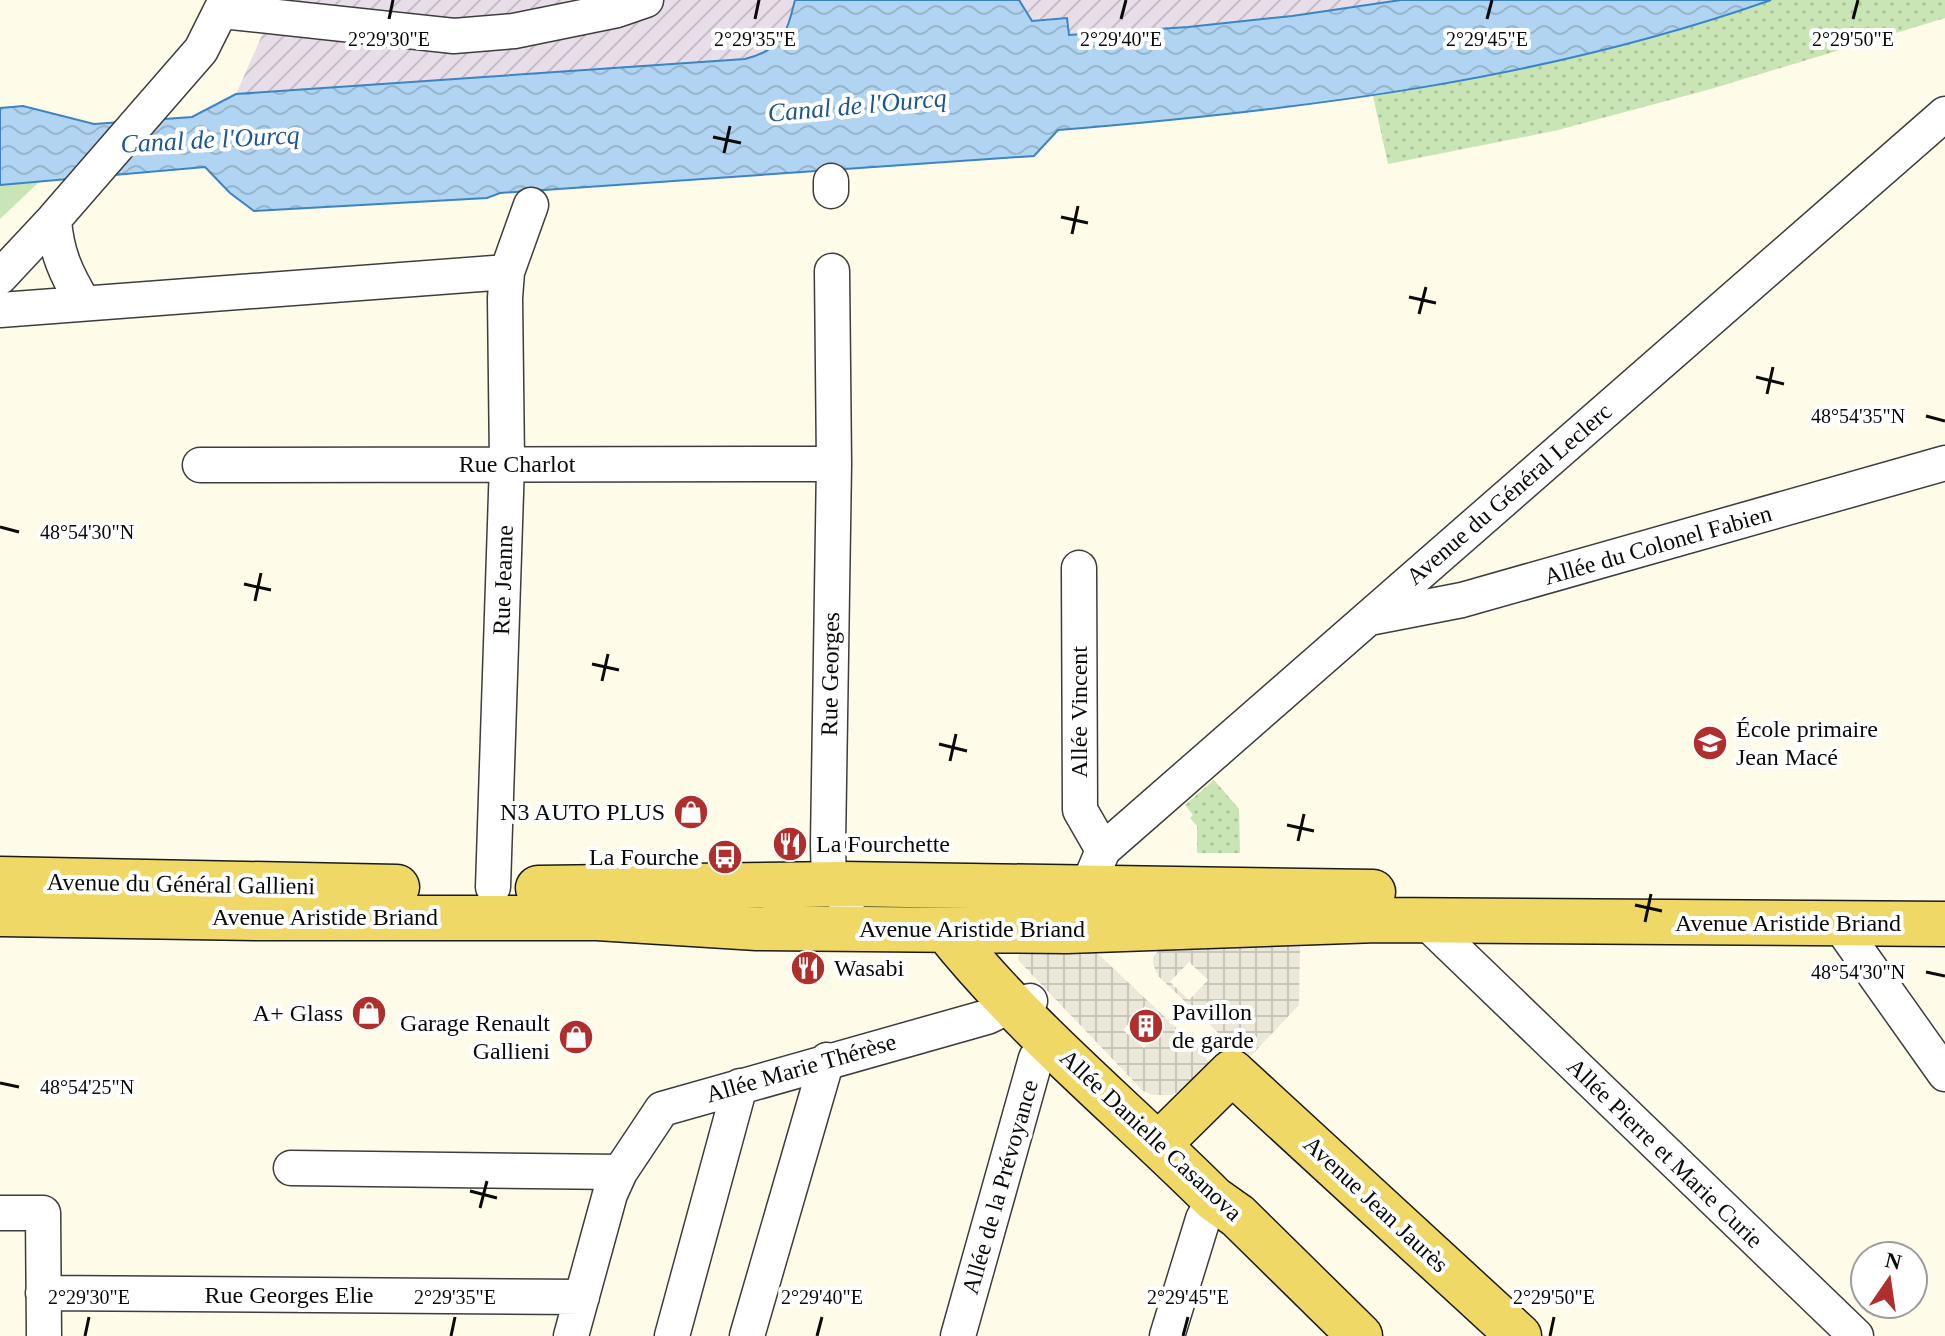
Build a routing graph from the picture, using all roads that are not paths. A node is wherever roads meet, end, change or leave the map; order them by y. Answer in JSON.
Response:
{"nodes":[{"id":1,"x":646,"y":0,"type":"edge"},
{"id":2,"x":224,"y":5,"type":"edge"},
{"id":3,"x":1945,"y":114,"type":"edge"},
{"id":4,"x":531,"y":205,"type":"dead end"},
{"id":5,"x":46,"y":237,"type":"junction"},
{"id":6,"x":832,"y":271,"type":"dead end"},
{"id":7,"x":507,"y":272,"type":"junction"},
{"id":8,"x":0,"y":277,"type":"edge"},
{"id":9,"x":83,"y":302,"type":"junction"},
{"id":10,"x":0,"y":310,"type":"edge"},
{"id":11,"x":507,"y":463,"type":"junction"},
{"id":12,"x":1945,"y":463,"type":"edge"},
{"id":13,"x":834,"y":464,"type":"junction"},
{"id":14,"x":200,"y":465,"type":"dead end"},
{"id":15,"x":1079,"y":568,"type":"dead end"},
{"id":16,"x":1369,"y":618,"type":"junction"},
{"id":17,"x":1096,"y":868,"type":"junction"},
{"id":18,"x":0,"y":879,"type":"edge"},
{"id":19,"x":829,"y":884,"type":"junction"},
{"id":20,"x":966,"y":885,"type":"junction"},
{"id":21,"x":361,"y":887,"type":"joint"},
{"id":22,"x":493,"y":887,"type":"junction"},
{"id":23,"x":1945,"y":896,"type":"edge"},
{"id":24,"x":0,"y":914,"type":"edge"},
{"id":25,"x":1424,"y":920,"type":"junction"},
{"id":26,"x":1483,"y":920,"type":"junction"},
{"id":27,"x":1838,"y":923,"type":"junction"},
{"id":28,"x":1945,"y":924,"type":"edge"},
{"id":29,"x":878,"y":928,"type":"junction"},
{"id":30,"x":962,"y":929,"type":"junction"},
{"id":31,"x":1067,"y":931,"type":"junction"},
{"id":32,"x":1474,"y":970,"type":"junction"},
{"id":33,"x":1021,"y":1003,"type":"junction"},
{"id":34,"x":1051,"y":1043,"type":"junction"},
{"id":35,"x":827,"y":1060,"type":"junction"},
{"id":36,"x":1945,"y":1074,"type":"edge"},
{"id":37,"x":740,"y":1086,"type":"junction"},
{"id":38,"x":1200,"y":1104,"type":"junction"},
{"id":39,"x":1159,"y":1144,"type":"junction"},
{"id":40,"x":291,"y":1168,"type":"dead end"},
{"id":41,"x":620,"y":1172,"type":"junction"},
{"id":42,"x":1214,"y":1199,"type":"junction"},
{"id":43,"x":0,"y":1213,"type":"edge"},
{"id":44,"x":43,"y":1293,"type":"junction"},
{"id":45,"x":582,"y":1297,"type":"junction"},
{"id":46,"x":44,"y":1336,"type":"edge"},
{"id":47,"x":571,"y":1336,"type":"edge"},
{"id":48,"x":672,"y":1336,"type":"edge"},
{"id":49,"x":747,"y":1336,"type":"edge"},
{"id":50,"x":958,"y":1336,"type":"edge"},
{"id":51,"x":1167,"y":1336,"type":"edge"},
{"id":52,"x":1360,"y":1336,"type":"edge"},
{"id":53,"x":1519,"y":1336,"type":"edge"},
{"id":54,"x":1856,"y":1336,"type":"edge"}],
"edges":[{"from":1,"to":2,"type":"street"},
{"from":2,"to":5,"type":"street"},
{"from":3,"to":16,"type":"street","name":"Avenue du Général Leclerc"},
{"from":4,"to":7,"type":"street","name":"Rue Jeanne"},
{"from":5,"to":8,"type":"street"},
{"from":5,"to":9,"type":"street"},
{"from":6,"to":13,"type":"street","name":"Rue Georges"},
{"from":7,"to":9,"type":"street"},
{"from":7,"to":11,"type":"street","name":"Rue Jeanne"},
{"from":9,"to":10,"type":"street"},
{"from":11,"to":13,"type":"street","name":"Rue Charlot"},
{"from":11,"to":14,"type":"street","name":"Rue Charlot"},
{"from":11,"to":22,"type":"street","name":"Rue Jeanne"},
{"from":12,"to":16,"type":"street","name":"Allée du Colonel Fabien"},
{"from":13,"to":19,"type":"street","name":"Rue Georges"},
{"from":15,"to":17,"type":"street","name":"Allée Vincent"},
{"from":16,"to":17,"type":"street","name":"Avenue du Général Leclerc"},
{"from":17,"to":20,"type":"main road","name":"Avenue Aristide Briand"},
{"from":17,"to":23,"type":"main road","name":"Avenue Aristide Briand"},
{"from":17,"to":31,"type":"main road"},
{"from":18,"to":21,"type":"main road","name":"Avenue du Général Gallieni"},
{"from":19,"to":20,"type":"main road","name":"Avenue Aristide Briand"},
{"from":19,"to":22,"type":"main road","name":"Avenue Aristide Briand"},
{"from":19,"to":29,"type":"street"},
{"from":20,"to":30,"type":"main road"},
{"from":21,"to":22,"type":"main road","name":"Avenue Aristide Briand"},
{"from":24,"to":29,"type":"main road","name":"Avenue Aristide Briand"},
{"from":25,"to":26,"type":"main road","name":"Avenue Aristide Briand"},
{"from":25,"to":31,"type":"main road","name":"Avenue Aristide Briand"},
{"from":25,"to":32,"type":"street","name":"Allée Pierre et Marie Curie"},
{"from":26,"to":27,"type":"main road","name":"Avenue Aristide Briand"},
{"from":26,"to":32,"type":"street"},
{"from":27,"to":28,"type":"main road","name":"Avenue Aristide Briand"},
{"from":27,"to":36,"type":"street"},
{"from":29,"to":30,"type":"main road","name":"Avenue Aristide Briand"},
{"from":30,"to":31,"type":"main road","name":"Avenue Aristide Briand"},
{"from":30,"to":33,"type":"main road","name":"Allée Danielle Casanova"},
{"from":32,"to":54,"type":"street","name":"Allée Pierre et Marie Curie"},
{"from":33,"to":34,"type":"main road","name":"Allée Danielle Casanova"},
{"from":33,"to":35,"type":"street","name":"Allée Marie Thérèse"},
{"from":33,"to":38,"type":"main road","name":"Allée Danielle Casanova"},
{"from":34,"to":39,"type":"main road","name":"Allée Danielle Casanova"},
{"from":34,"to":50,"type":"street","name":"Allée de la Prévoyance"},
{"from":35,"to":37,"type":"street","name":"Allée Marie Thérèse"},
{"from":35,"to":49,"type":"street"},
{"from":37,"to":41,"type":"street","name":"Allée Marie Thérèse"},
{"from":37,"to":48,"type":"street"},
{"from":38,"to":39,"type":"main road"},
{"from":38,"to":53,"type":"main road","name":"Avenue Jean Jaurès"},
{"from":39,"to":42,"type":"main road","name":"Allée Danielle Casanova"},
{"from":40,"to":41,"type":"street"},
{"from":41,"to":45,"type":"street","name":"Allée Marie Thérèse"},
{"from":42,"to":51,"type":"street"},
{"from":42,"to":52,"type":"main road","name":"Allée Danielle Casanova"},
{"from":43,"to":44,"type":"street"},
{"from":44,"to":45,"type":"street","name":"Rue Georges Elie"},
{"from":44,"to":46,"type":"street"},
{"from":45,"to":47,"type":"street","name":"Allée Marie Thérèse"}]}
